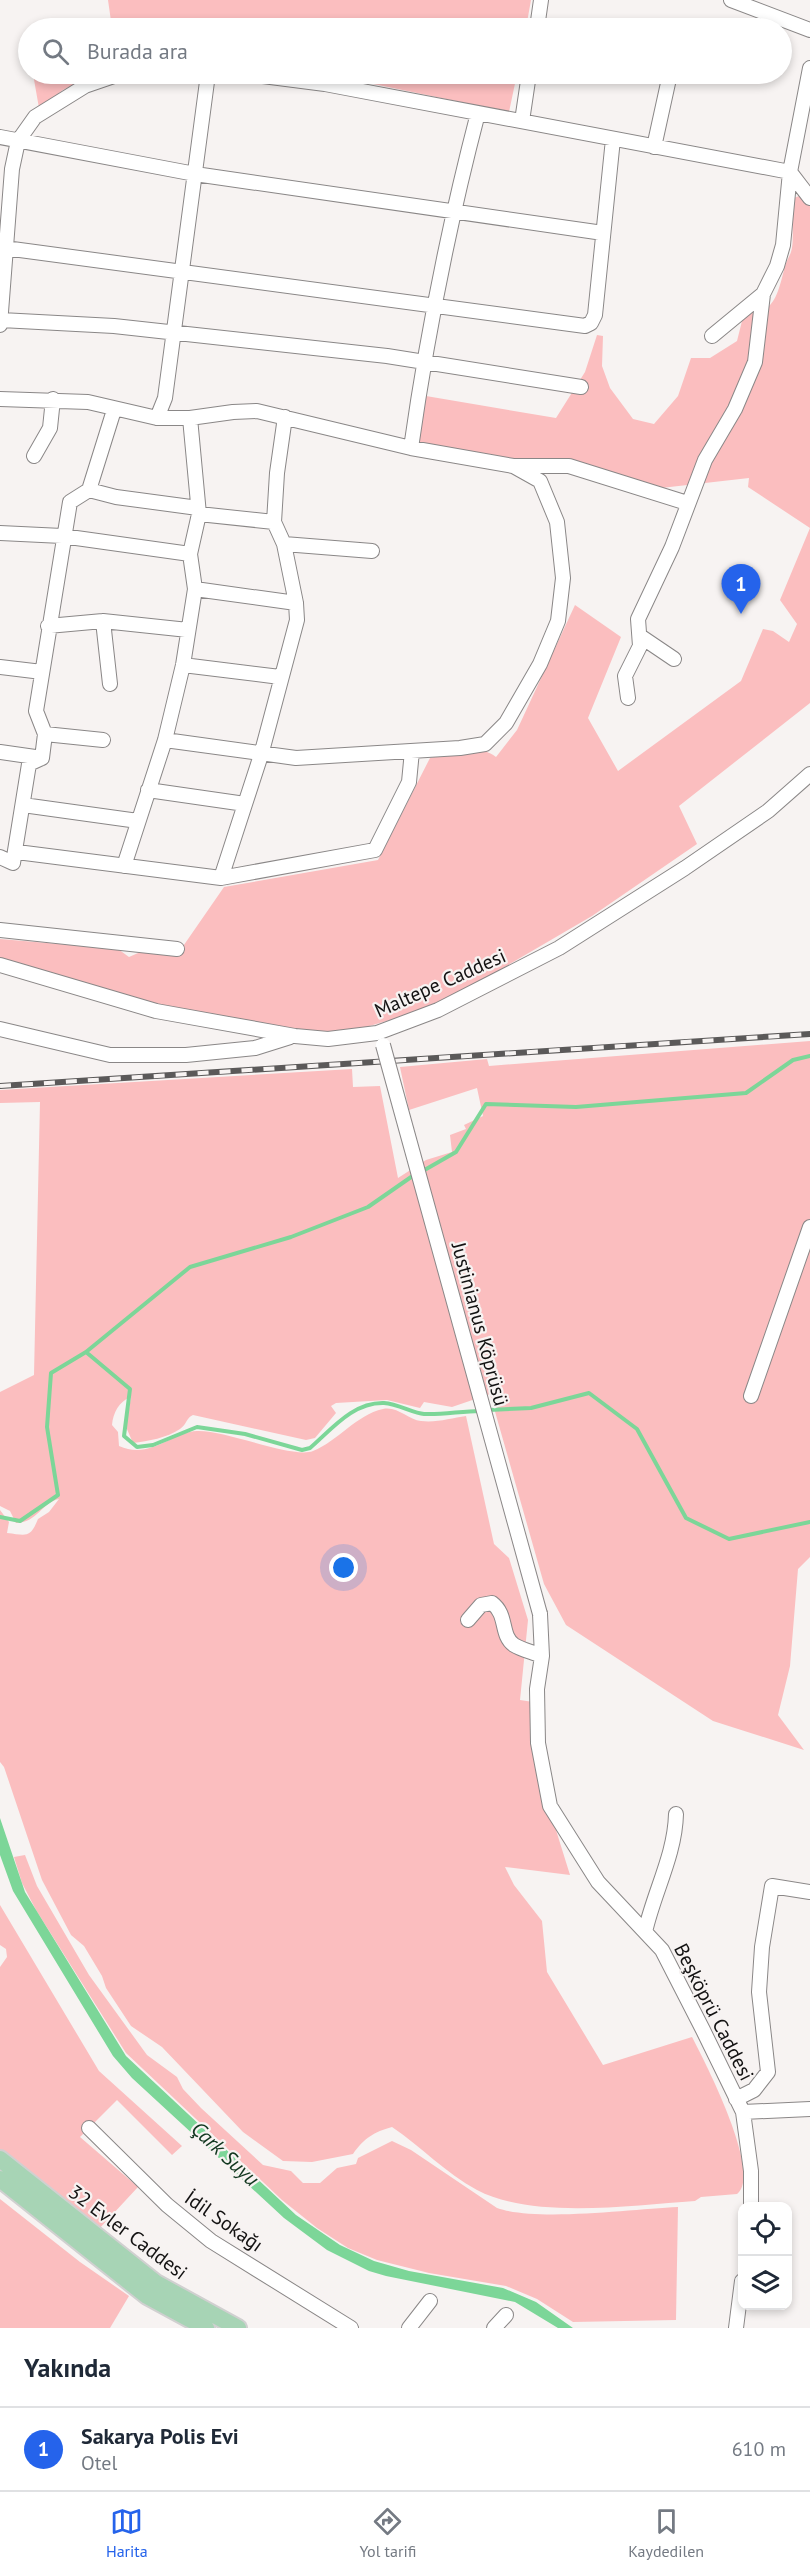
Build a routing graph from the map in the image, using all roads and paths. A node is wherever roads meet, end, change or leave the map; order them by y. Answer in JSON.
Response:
{"nodes":[{"id":1,"x":541,"y":0,"type":"edge"},
{"id":2,"x":731,"y":0,"type":"edge"},
{"id":3,"x":538,"y":18,"type":"edge"},
{"id":4,"x":778,"y":18,"type":"edge"},
{"id":5,"x":792,"y":23,"type":"edge"},
{"id":6,"x":810,"y":30,"type":"edge"},
{"id":7,"x":810,"y":68,"type":"edge"},
{"id":8,"x":91,"y":84,"type":"edge"},
{"id":9,"x":207,"y":84,"type":"edge"},
{"id":10,"x":325,"y":84,"type":"edge"},
{"id":11,"x":528,"y":84,"type":"edge"},
{"id":12,"x":668,"y":84,"type":"edge"},
{"id":13,"x":478,"y":113,"type":"junction"},
{"id":14,"x":522,"y":121,"type":"junction"},
{"id":15,"x":0,"y":137,"type":"edge"},
{"id":16,"x":613,"y":139,"type":"junction"},
{"id":17,"x":18,"y":141,"type":"junction"},
{"id":18,"x":654,"y":147,"type":"junction"},
{"id":19,"x":790,"y":172,"type":"junction"},
{"id":20,"x":195,"y":174,"type":"junction"},
{"id":21,"x":810,"y":198,"type":"edge"},
{"id":22,"x":452,"y":213,"type":"junction"},
{"id":23,"x":603,"y":233,"type":"junction"},
{"id":24,"x":5,"y":248,"type":"junction"},
{"id":25,"x":183,"y":272,"type":"junction"},
{"id":26,"x":763,"y":294,"type":"junction"},
{"id":27,"x":434,"y":305,"type":"junction"},
{"id":28,"x":1,"y":320,"type":"edge"},
{"id":29,"x":0,"y":325,"type":"edge"},
{"id":30,"x":173,"y":332,"type":"junction"},
{"id":31,"x":712,"y":336,"type":"dead end"},
{"id":32,"x":423,"y":361,"type":"junction"},
{"id":33,"x":581,"y":387,"type":"dead end"},
{"id":34,"x":0,"y":399,"type":"edge"},
{"id":35,"x":52,"y":399,"type":"junction"},
{"id":36,"x":114,"y":410,"type":"junction"},
{"id":37,"x":285,"y":417,"type":"junction"},
{"id":38,"x":157,"y":418,"type":"junction"},
{"id":39,"x":190,"y":418,"type":"junction"},
{"id":40,"x":411,"y":448,"type":"junction"},
{"id":41,"x":34,"y":456,"type":"dead end"},
{"id":42,"x":513,"y":466,"type":"junction"},
{"id":43,"x":89,"y":490,"type":"junction"},
{"id":44,"x":687,"y":503,"type":"junction"},
{"id":45,"x":199,"y":511,"type":"junction"},
{"id":46,"x":274,"y":522,"type":"junction"},
{"id":47,"x":0,"y":533,"type":"edge"},
{"id":48,"x":62,"y":536,"type":"junction"},
{"id":49,"x":285,"y":544,"type":"junction"},
{"id":50,"x":372,"y":551,"type":"dead end"},
{"id":51,"x":190,"y":554,"type":"junction"},
{"id":52,"x":195,"y":589,"type":"junction"},
{"id":53,"x":296,"y":603,"type":"junction"},
{"id":54,"x":103,"y":621,"type":"junction"},
{"id":55,"x":48,"y":626,"type":"junction"},
{"id":56,"x":188,"y":630,"type":"junction"},
{"id":57,"x":640,"y":636,"type":"junction"},
{"id":58,"x":674,"y":659,"type":"dead end"},
{"id":59,"x":183,"y":664,"type":"junction"},
{"id":60,"x":0,"y":666,"type":"edge"},
{"id":61,"x":42,"y":672,"type":"junction"},
{"id":62,"x":280,"y":677,"type":"junction"},
{"id":63,"x":110,"y":684,"type":"dead end"},
{"id":64,"x":628,"y":698,"type":"dead end"},
{"id":65,"x":45,"y":734,"type":"junction"},
{"id":66,"x":103,"y":740,"type":"dead end"},
{"id":67,"x":165,"y":740,"type":"junction"},
{"id":68,"x":412,"y":751,"type":"junction"},
{"id":69,"x":0,"y":752,"type":"edge"},
{"id":70,"x":261,"y":755,"type":"junction"},
{"id":71,"x":42,"y":758,"type":"junction"},
{"id":72,"x":810,"y":774,"type":"edge"},
{"id":73,"x":148,"y":790,"type":"junction"},
{"id":74,"x":245,"y":804,"type":"junction"},
{"id":75,"x":23,"y":805,"type":"junction"},
{"id":76,"x":138,"y":821,"type":"junction"},
{"id":77,"x":16,"y":852,"type":"junction"},
{"id":78,"x":0,"y":857,"type":"edge"},
{"id":79,"x":124,"y":866,"type":"junction"},
{"id":80,"x":221,"y":878,"type":"junction"},
{"id":81,"x":0,"y":930,"type":"edge"},
{"id":82,"x":177,"y":949,"type":"dead end"},
{"id":83,"x":0,"y":964,"type":"edge"},
{"id":84,"x":0,"y":1029,"type":"edge"},
{"id":85,"x":295,"y":1036,"type":"junction"},
{"id":86,"x":380,"y":1039,"type":"junction"},
{"id":87,"x":810,"y":1227,"type":"edge"},
{"id":88,"x":751,"y":1396,"type":"dead end"},
{"id":89,"x":468,"y":1620,"type":"dead end"},
{"id":90,"x":542,"y":1656,"type":"junction"},
{"id":91,"x":676,"y":1814,"type":"dead end"},
{"id":92,"x":810,"y":1892,"type":"edge"},
{"id":93,"x":645,"y":1932,"type":"junction"},
{"id":94,"x":736,"y":2099,"type":"junction"},
{"id":95,"x":810,"y":2109,"type":"edge"},
{"id":96,"x":743,"y":2112,"type":"junction"},
{"id":97,"x":89,"y":2128,"type":"dead end"},
{"id":98,"x":0,"y":2159,"type":"edge"},
{"id":99,"x":0,"y":2179,"type":"edge"},
{"id":100,"x":751,"y":2202,"type":"edge"},
{"id":101,"x":430,"y":2301,"type":"dead end"},
{"id":102,"x":738,"y":2310,"type":"edge"},
{"id":103,"x":506,"y":2315,"type":"dead end"},
{"id":104,"x":206,"y":2328,"type":"edge"},
{"id":105,"x":238,"y":2328,"type":"edge"},
{"id":106,"x":351,"y":2328,"type":"edge"},
{"id":107,"x":409,"y":2328,"type":"edge"},
{"id":108,"x":494,"y":2328,"type":"edge"},
{"id":109,"x":736,"y":2328,"type":"edge"}],
"edges":[{"from":1,"to":3,"type":"street"},
{"from":2,"to":4,"type":"street"},
{"from":5,"to":6,"type":"street"},
{"from":7,"to":19,"type":"street"},
{"from":8,"to":17,"type":"street"},
{"from":9,"to":20,"type":"street"},
{"from":10,"to":13,"type":"street"},
{"from":11,"to":14,"type":"street"},
{"from":12,"to":18,"type":"street"},
{"from":13,"to":14,"type":"street"},
{"from":13,"to":22,"type":"street"},
{"from":14,"to":16,"type":"street"},
{"from":15,"to":17,"type":"street"},
{"from":16,"to":18,"type":"street"},
{"from":16,"to":23,"type":"street"},
{"from":17,"to":20,"type":"street"},
{"from":17,"to":24,"type":"street"},
{"from":18,"to":19,"type":"street"},
{"from":19,"to":21,"type":"street"},
{"from":19,"to":26,"type":"street"},
{"from":20,"to":22,"type":"street"},
{"from":20,"to":25,"type":"street"},
{"from":22,"to":23,"type":"street"},
{"from":22,"to":27,"type":"street"},
{"from":23,"to":27,"type":"street"},
{"from":24,"to":25,"type":"street"},
{"from":24,"to":28,"type":"street"},
{"from":25,"to":27,"type":"street"},
{"from":25,"to":30,"type":"street"},
{"from":26,"to":31,"type":"street"},
{"from":26,"to":44,"type":"street"},
{"from":27,"to":32,"type":"street"},
{"from":28,"to":29,"type":"street"},
{"from":28,"to":30,"type":"street"},
{"from":30,"to":32,"type":"street"},
{"from":30,"to":38,"type":"street"},
{"from":32,"to":33,"type":"street"},
{"from":32,"to":40,"type":"street"},
{"from":34,"to":35,"type":"street"},
{"from":35,"to":36,"type":"street"},
{"from":35,"to":41,"type":"street"},
{"from":36,"to":38,"type":"street"},
{"from":36,"to":43,"type":"street"},
{"from":37,"to":39,"type":"street"},
{"from":37,"to":40,"type":"street"},
{"from":37,"to":46,"type":"street"},
{"from":38,"to":39,"type":"street"},
{"from":39,"to":45,"type":"street"},
{"from":40,"to":42,"type":"street"},
{"from":42,"to":44,"type":"street"},
{"from":42,"to":68,"type":"street"},
{"from":43,"to":45,"type":"street"},
{"from":43,"to":48,"type":"street"},
{"from":44,"to":57,"type":"street"},
{"from":45,"to":46,"type":"street"},
{"from":45,"to":51,"type":"street"},
{"from":46,"to":49,"type":"street"},
{"from":47,"to":48,"type":"street"},
{"from":48,"to":51,"type":"street"},
{"from":48,"to":55,"type":"street"},
{"from":49,"to":50,"type":"street"},
{"from":49,"to":53,"type":"street"},
{"from":51,"to":52,"type":"street"},
{"from":52,"to":53,"type":"street"},
{"from":52,"to":56,"type":"street"},
{"from":53,"to":62,"type":"street"},
{"from":54,"to":55,"type":"street"},
{"from":54,"to":56,"type":"street"},
{"from":54,"to":63,"type":"street"},
{"from":55,"to":61,"type":"street"},
{"from":56,"to":59,"type":"street"},
{"from":57,"to":58,"type":"street"},
{"from":57,"to":64,"type":"street"},
{"from":59,"to":62,"type":"street"},
{"from":59,"to":67,"type":"street"},
{"from":60,"to":61,"type":"street"},
{"from":61,"to":65,"type":"street"},
{"from":62,"to":70,"type":"street"},
{"from":65,"to":66,"type":"street"},
{"from":65,"to":71,"type":"street"},
{"from":67,"to":70,"type":"street"},
{"from":67,"to":73,"type":"street"},
{"from":68,"to":70,"type":"street"},
{"from":68,"to":80,"type":"street"},
{"from":69,"to":71,"type":"street"},
{"from":70,"to":74,"type":"street"},
{"from":71,"to":75,"type":"street"},
{"from":72,"to":86,"type":"street","name":"Maltepe Caddesi"},
{"from":73,"to":74,"type":"street"},
{"from":73,"to":76,"type":"street"},
{"from":74,"to":80,"type":"street"},
{"from":75,"to":76,"type":"street"},
{"from":75,"to":77,"type":"street"},
{"from":76,"to":79,"type":"street"},
{"from":77,"to":78,"type":"street"},
{"from":77,"to":79,"type":"street"},
{"from":79,"to":80,"type":"street"},
{"from":81,"to":82,"type":"street"},
{"from":83,"to":85,"type":"street","name":"Maltepe Caddesi"},
{"from":84,"to":85,"type":"street"},
{"from":85,"to":86,"type":"street","name":"Maltepe Caddesi"},
{"from":86,"to":90,"type":"street","name":"Justinianus Köprüsü","bridge":true},
{"from":87,"to":88,"type":"street"},
{"from":89,"to":90,"type":"street"},
{"from":90,"to":93,"type":"street","name":"Beşköprü Caddesi"},
{"from":91,"to":93,"type":"street"},
{"from":92,"to":94,"type":"street"},
{"from":93,"to":94,"type":"street","name":"Beşköprü Caddesi"},
{"from":94,"to":96,"type":"street","name":"Beşköprü Caddesi"},
{"from":95,"to":96,"type":"street"},
{"from":96,"to":100,"type":"street","name":"Beşköprü Caddesi"},
{"from":97,"to":106,"type":"street","name":"İdil Sokağı"},
{"from":98,"to":105,"type":"main road","name":"32 Evler Caddesi"},
{"from":99,"to":104,"type":"main road","name":"32 Evler Caddesi"},
{"from":101,"to":107,"type":"street"},
{"from":102,"to":109,"type":"street"},
{"from":103,"to":108,"type":"street"}]}
